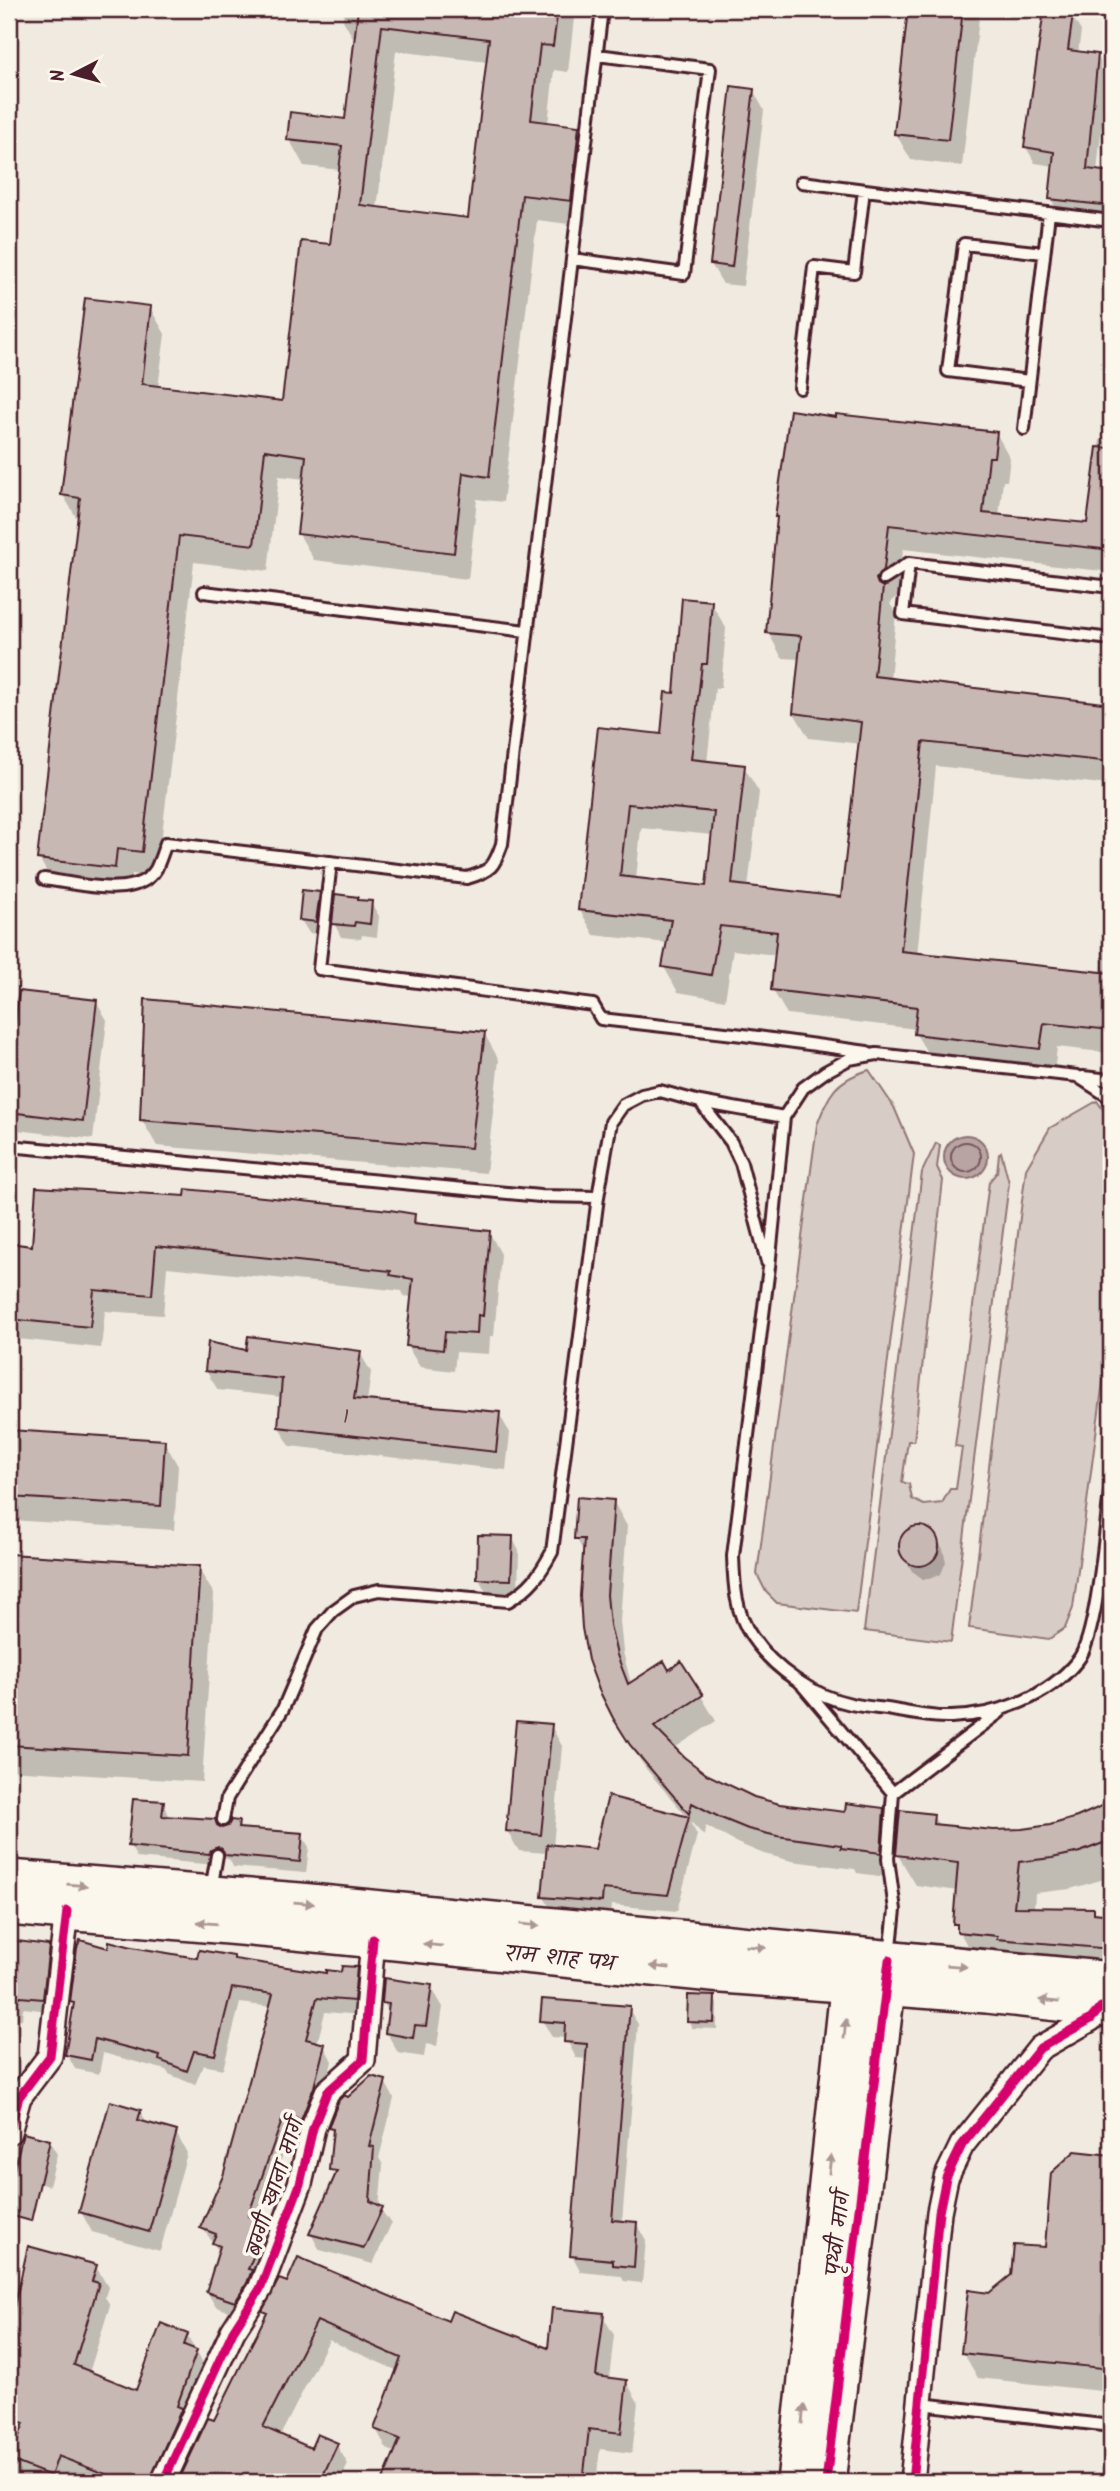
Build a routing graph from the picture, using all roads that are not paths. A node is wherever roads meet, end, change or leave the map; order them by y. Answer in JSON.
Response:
{"nodes":[{"id":1,"x":602,"y":9,"type":"edge"},
{"id":2,"x":597,"y":55,"type":"junction"},
{"id":3,"x":802,"y":183,"type":"dead end"},
{"id":4,"x":864,"y":190,"type":"junction"},
{"id":5,"x":1049,"y":213,"type":"junction"},
{"id":6,"x":1111,"y":221,"type":"edge"},
{"id":7,"x":1044,"y":253,"type":"junction"},
{"id":8,"x":572,"y":259,"type":"junction"},
{"id":9,"x":1029,"y":381,"type":"junction"},
{"id":10,"x":800,"y":388,"type":"dead end"},
{"id":11,"x":1024,"y":429,"type":"dead end"},
{"id":12,"x":909,"y":563,"type":"junction"},
{"id":13,"x":884,"y":579,"type":"dead end"},
{"id":14,"x":1111,"y":587,"type":"edge"},
{"id":15,"x":204,"y":592,"type":"dead end"},
{"id":16,"x":526,"y":631,"type":"junction"},
{"id":17,"x":1111,"y":639,"type":"edge"},
{"id":18,"x":331,"y":862,"type":"junction"},
{"id":19,"x":44,"y":879,"type":"dead end"},
{"id":20,"x":877,"y":1054,"type":"junction"},
{"id":21,"x":1077,"y":1076,"type":"junction"},
{"id":22,"x":1111,"y":1080,"type":"edge"},
{"id":23,"x":1111,"y":1098,"type":"edge"},
{"id":24,"x":700,"y":1102,"type":"junction"},
{"id":25,"x":784,"y":1117,"type":"junction"},
{"id":26,"x":9,"y":1146,"type":"edge"},
{"id":27,"x":598,"y":1197,"type":"junction"},
{"id":28,"x":769,"y":1267,"type":"junction"},
{"id":29,"x":1111,"y":1483,"type":"edge"},
{"id":30,"x":799,"y":1681,"type":"junction"},
{"id":31,"x":1006,"y":1709,"type":"junction"},
{"id":32,"x":893,"y":1794,"type":"junction"},
{"id":33,"x":223,"y":1820,"type":"dead end"},
{"id":34,"x":217,"y":1855,"type":"dead end"},
{"id":35,"x":9,"y":1879,"type":"edge"},
{"id":36,"x":211,"y":1895,"type":"junction"},
{"id":37,"x":9,"y":1906,"type":"edge"},
{"id":38,"x":67,"y":1910,"type":"junction"},
{"id":39,"x":373,"y":1939,"type":"junction"},
{"id":40,"x":851,"y":1970,"type":"junction"},
{"id":41,"x":887,"y":1974,"type":"junction"},
{"id":42,"x":1108,"y":1998,"type":"edge"},
{"id":43,"x":9,"y":2132,"type":"edge"},
{"id":44,"x":921,"y":2404,"type":"junction"},
{"id":45,"x":1111,"y":2426,"type":"edge"},
{"id":46,"x":163,"y":2482,"type":"edge"},
{"id":47,"x":796,"y":2482,"type":"edge"},
{"id":48,"x":826,"y":2482,"type":"edge"},
{"id":49,"x":912,"y":2482,"type":"edge"}],
"edges":[{"from":1,"to":2,"type":"lane"},
{"from":2,"to":8,"type":"lane"},
{"from":2,"to":8,"type":"lane"},
{"from":3,"to":4,"type":"lane"},
{"from":4,"to":5,"type":"lane"},
{"from":4,"to":10,"type":"lane"},
{"from":5,"to":6,"type":"lane"},
{"from":5,"to":7,"type":"lane"},
{"from":7,"to":9,"type":"lane"},
{"from":7,"to":9,"type":"lane"},
{"from":8,"to":16,"type":"lane"},
{"from":9,"to":11,"type":"lane"},
{"from":12,"to":13,"type":"lane"},
{"from":12,"to":14,"type":"lane"},
{"from":12,"to":17,"type":"lane"},
{"from":15,"to":16,"type":"lane"},
{"from":16,"to":18,"type":"lane"},
{"from":18,"to":19,"type":"lane"},
{"from":18,"to":20,"type":"lane"},
{"from":20,"to":21,"type":"lane"},
{"from":20,"to":25,"type":"lane"},
{"from":21,"to":22,"type":"lane"},
{"from":21,"to":23,"type":"lane"},
{"from":24,"to":25,"type":"lane"},
{"from":24,"to":27,"type":"lane"},
{"from":24,"to":28,"type":"lane"},
{"from":25,"to":28,"type":"lane"},
{"from":26,"to":27,"type":"lane"},
{"from":27,"to":33,"type":"lane"},
{"from":28,"to":30,"type":"lane"},
{"from":29,"to":31,"type":"lane"},
{"from":30,"to":31,"type":"lane"},
{"from":30,"to":32,"type":"lane"},
{"from":31,"to":32,"type":"lane"},
{"from":32,"to":41,"type":"lane"},
{"from":34,"to":36,"type":"lane"},
{"from":35,"to":36,"type":"main road","name":"राम शाह पथ","one_way":true},
{"from":36,"to":40,"type":"main road","name":"राम शाह पथ","one_way":true},
{"from":37,"to":38,"type":"main road","name":"राम शाह पथ"},
{"from":39,"to":38,"type":"main road","name":"राम शाह पथ","one_way":true},
{"from":38,"to":43,"type":"street"},
{"from":40,"to":39,"type":"main road","name":"राम शाह पथ","one_way":true},
{"from":39,"to":46,"type":"street","name":"बग्गी खाना मार्ग"},
{"from":40,"to":41,"type":"main road","name":"राम शाह पथ"},
{"from":47,"to":40,"type":"main road","name":"पृथ्वी मार्ग","one_way":true},
{"from":41,"to":42,"type":"main road","name":"राम शाह पथ"},
{"from":41,"to":48,"type":"main road","name":"पृथ्वी मार्ग"},
{"from":42,"to":44,"type":"street"},
{"from":44,"to":45,"type":"lane"},
{"from":44,"to":49,"type":"street"}]}
